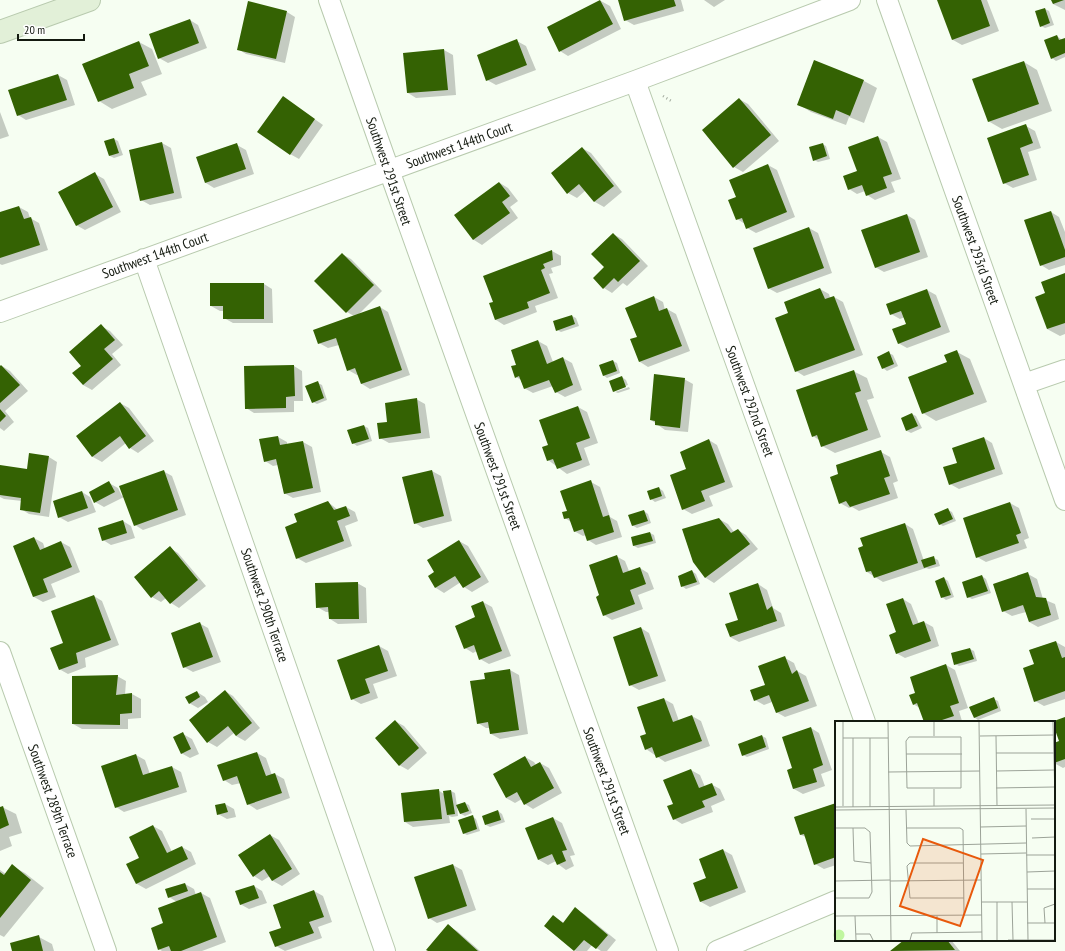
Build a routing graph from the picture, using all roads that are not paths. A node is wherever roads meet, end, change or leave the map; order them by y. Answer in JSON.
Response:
{"nodes":[{"id":1,"x":89,"y":0,"type":"edge"},
{"id":2,"x":329,"y":0,"type":"edge"},
{"id":3,"x":850,"y":0,"type":"edge"},
{"id":4,"x":887,"y":0,"type":"edge"},
{"id":5,"x":0,"y":32,"type":"edge"},
{"id":6,"x":635,"y":80,"type":"junction"},
{"id":7,"x":389,"y":170,"type":"junction"},
{"id":8,"x":144,"y":259,"type":"junction"},
{"id":9,"x":0,"y":312,"type":"edge"},
{"id":10,"x":1065,"y":370,"type":"edge"},
{"id":11,"x":1024,"y":384,"type":"junction"},
{"id":12,"x":1065,"y":500,"type":"edge"},
{"id":13,"x":0,"y":652,"type":"edge"},
{"id":14,"x":865,"y":721,"type":"edge"},
{"id":15,"x":835,"y":901,"type":"edge"},
{"id":16,"x":106,"y":951,"type":"edge"},
{"id":17,"x":385,"y":951,"type":"edge"},
{"id":18,"x":668,"y":951,"type":"edge"},
{"id":19,"x":717,"y":951,"type":"edge"}],
"edges":[{"from":1,"to":5,"type":"street"},
{"from":2,"to":7,"type":"street","name":"Southwest 291st Street"},
{"from":3,"to":6,"type":"street","name":"Southwest 144th Court"},
{"from":4,"to":11,"type":"street","name":"Southwest 293rd Street"},
{"from":6,"to":7,"type":"street","name":"Southwest 144th Court"},
{"from":6,"to":14,"type":"street","name":"Southwest 292nd Street"},
{"from":7,"to":8,"type":"street","name":"Southwest 144th Court"},
{"from":7,"to":18,"type":"street","name":"Southwest 291st Street"},
{"from":8,"to":9,"type":"street","name":"Southwest 144th Court"},
{"from":8,"to":17,"type":"street","name":"Southwest 290th Terrace"},
{"from":10,"to":11,"type":"street"},
{"from":11,"to":12,"type":"street","name":"Southwest 293rd Street"},
{"from":13,"to":16,"type":"street","name":"Southwest 289th Terrace"},
{"from":15,"to":19,"type":"street"}]}
